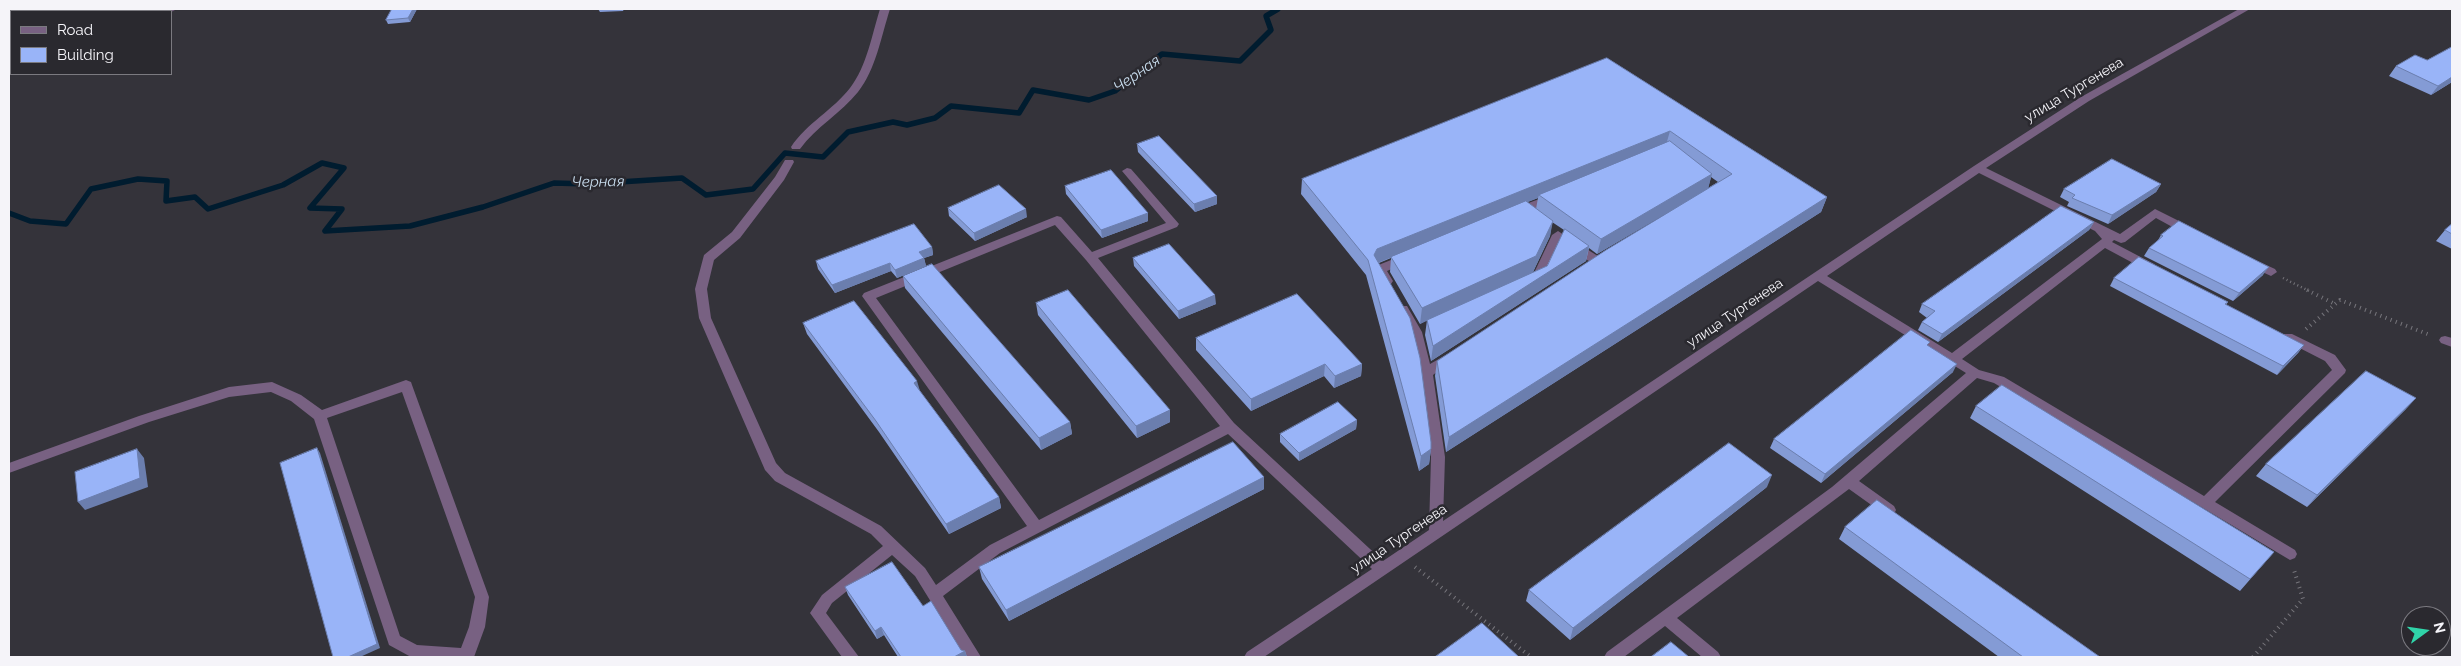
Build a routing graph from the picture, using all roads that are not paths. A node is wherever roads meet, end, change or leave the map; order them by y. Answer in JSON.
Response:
{"nodes":[{"id":1,"x":172,"y":9,"type":"edge"},
{"id":2,"x":885,"y":9,"type":"edge"},
{"id":3,"x":2245,"y":9,"type":"edge"},
{"id":4,"x":157,"y":10,"type":"edge"},
{"id":5,"x":796,"y":147,"type":"dead end"},
{"id":6,"x":788,"y":162,"type":"dead end"},
{"id":7,"x":1978,"y":168,"type":"junction"},
{"id":8,"x":1127,"y":172,"type":"dead end"},
{"id":9,"x":1568,"y":191,"type":"edge"},
{"id":10,"x":1523,"y":209,"type":"junction"},
{"id":11,"x":1505,"y":217,"type":"edge"},
{"id":12,"x":1537,"y":220,"type":"edge"},
{"id":13,"x":2099,"y":228,"type":"junction"},
{"id":14,"x":2205,"y":239,"type":"edge"},
{"id":15,"x":2104,"y":243,"type":"junction"},
{"id":16,"x":1416,"y":254,"type":"edge"},
{"id":17,"x":2238,"y":256,"type":"edge"},
{"id":18,"x":1090,"y":257,"type":"junction"},
{"id":19,"x":1597,"y":261,"type":"edge"},
{"id":20,"x":2271,"y":272,"type":"edge"},
{"id":21,"x":2164,"y":274,"type":"edge"},
{"id":22,"x":1817,"y":275,"type":"junction"},
{"id":23,"x":1523,"y":283,"type":"edge"},
{"id":24,"x":1431,"y":324,"type":"edge"},
{"id":25,"x":2275,"y":331,"type":"edge"},
{"id":26,"x":1416,"y":332,"type":"junction"},
{"id":27,"x":1458,"y":352,"type":"edge"},
{"id":28,"x":1953,"y":359,"type":"junction"},
{"id":29,"x":1426,"y":373,"type":"junction"},
{"id":30,"x":1975,"y":373,"type":"junction"},
{"id":31,"x":320,"y":416,"type":"junction"},
{"id":32,"x":1229,"y":427,"type":"junction"},
{"id":33,"x":9,"y":468,"type":"edge"},
{"id":34,"x":1849,"y":481,"type":"junction"},
{"id":35,"x":2205,"y":503,"type":"junction"},
{"id":36,"x":1904,"y":520,"type":"edge"},
{"id":37,"x":1037,"y":528,"type":"junction"},
{"id":38,"x":1436,"y":532,"type":"junction"},
{"id":39,"x":893,"y":546,"type":"junction"},
{"id":40,"x":2290,"y":554,"type":"road end"},
{"id":41,"x":1382,"y":569,"type":"junction"},
{"id":42,"x":934,"y":595,"type":"junction"},
{"id":43,"x":1666,"y":618,"type":"junction"},
{"id":44,"x":466,"y":656,"type":"edge"},
{"id":45,"x":851,"y":657,"type":"edge"},
{"id":46,"x":973,"y":657,"type":"edge"},
{"id":47,"x":1252,"y":657,"type":"edge"},
{"id":48,"x":1612,"y":657,"type":"edge"},
{"id":49,"x":1713,"y":657,"type":"edge"}],
"edges":[{"from":1,"to":4,"type":"street"},
{"from":2,"to":5,"type":"street"},
{"from":3,"to":7,"type":"street","name":"улица Тургенева"},
{"from":6,"to":39,"type":"street"},
{"from":7,"to":13,"type":"street"},
{"from":7,"to":22,"type":"street","name":"улица Тургенева"},
{"from":8,"to":18,"type":"street"},
{"from":9,"to":10,"type":"street"},
{"from":10,"to":11,"type":"street"},
{"from":10,"to":12,"type":"street"},
{"from":13,"to":14,"type":"street"},
{"from":13,"to":15,"type":"street"},
{"from":15,"to":21,"type":"street"},
{"from":15,"to":28,"type":"street"},
{"from":16,"to":26,"type":"street"},
{"from":17,"to":20,"type":"street"},
{"from":18,"to":32,"type":"street"},
{"from":18,"to":37,"type":"street"},
{"from":19,"to":23,"type":"street"},
{"from":22,"to":28,"type":"street"},
{"from":22,"to":38,"type":"street","name":"улица Тургенева"},
{"from":24,"to":26,"type":"street"},
{"from":25,"to":35,"type":"street"},
{"from":26,"to":29,"type":"street"},
{"from":27,"to":29,"type":"street"},
{"from":28,"to":30,"type":"street"},
{"from":29,"to":38,"type":"street"},
{"from":30,"to":34,"type":"street"},
{"from":30,"to":35,"type":"street"},
{"from":31,"to":33,"type":"street"},
{"from":31,"to":44,"type":"street"},
{"from":31,"to":44,"type":"street"},
{"from":32,"to":37,"type":"street"},
{"from":32,"to":41,"type":"street"},
{"from":34,"to":36,"type":"street"},
{"from":34,"to":43,"type":"street"},
{"from":35,"to":40,"type":"street"},
{"from":37,"to":42,"type":"street"},
{"from":38,"to":41,"type":"street","name":"улица Тургенева"},
{"from":39,"to":42,"type":"street"},
{"from":39,"to":45,"type":"street"},
{"from":41,"to":47,"type":"street","name":"улица Тургенева"},
{"from":42,"to":46,"type":"street"},
{"from":43,"to":48,"type":"street"},
{"from":43,"to":49,"type":"street"}]}
